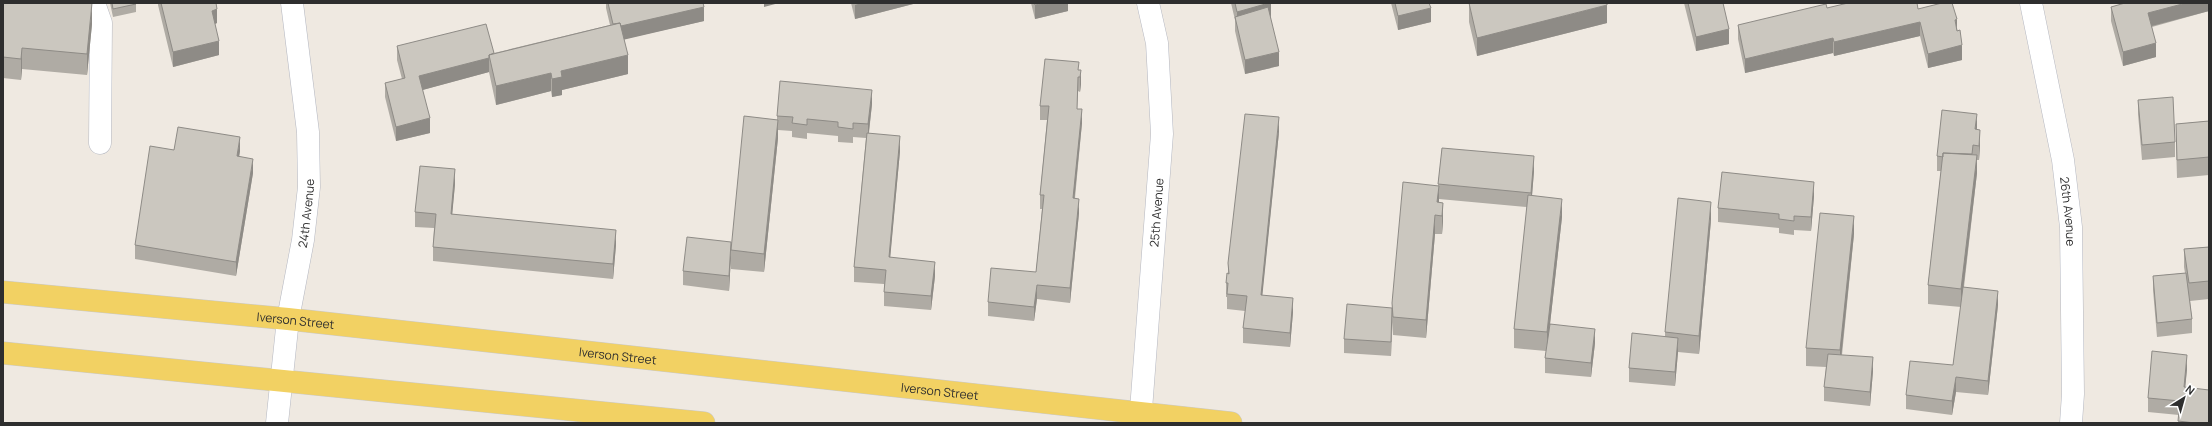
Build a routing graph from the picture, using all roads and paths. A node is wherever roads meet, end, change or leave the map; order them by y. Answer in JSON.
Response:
{"nodes":[{"id":1,"x":94,"y":3,"type":"edge"},
{"id":2,"x":292,"y":3,"type":"edge"},
{"id":3,"x":1148,"y":3,"type":"edge"},
{"id":4,"x":2030,"y":3,"type":"edge"},
{"id":5,"x":100,"y":142,"type":"dead end"},
{"id":6,"x":3,"y":292,"type":"edge"},
{"id":7,"x":288,"y":319,"type":"junction"},
{"id":8,"x":3,"y":352,"type":"edge"},
{"id":9,"x":282,"y":382,"type":"junction"},
{"id":10,"x":1140,"y":419,"type":"edge"},
{"id":11,"x":277,"y":423,"type":"edge"},
{"id":12,"x":704,"y":423,"type":"edge"},
{"id":13,"x":1231,"y":423,"type":"edge"},
{"id":14,"x":2071,"y":423,"type":"edge"}],
"edges":[{"from":1,"to":5,"type":"street"},
{"from":2,"to":7,"type":"street","name":"24th Avenue"},
{"from":3,"to":10,"type":"street","name":"25th Avenue"},
{"from":4,"to":14,"type":"street","name":"26th Avenue"},
{"from":6,"to":7,"type":"main road","name":"Iverson Street"},
{"from":7,"to":9,"type":"street","name":"24th Avenue"},
{"from":7,"to":10,"type":"main road","name":"Iverson Street"},
{"from":8,"to":9,"type":"main road"},
{"from":9,"to":11,"type":"street","name":"24th Avenue"},
{"from":9,"to":12,"type":"main road"},
{"from":10,"to":13,"type":"main road","name":"Iverson Street"}]}
